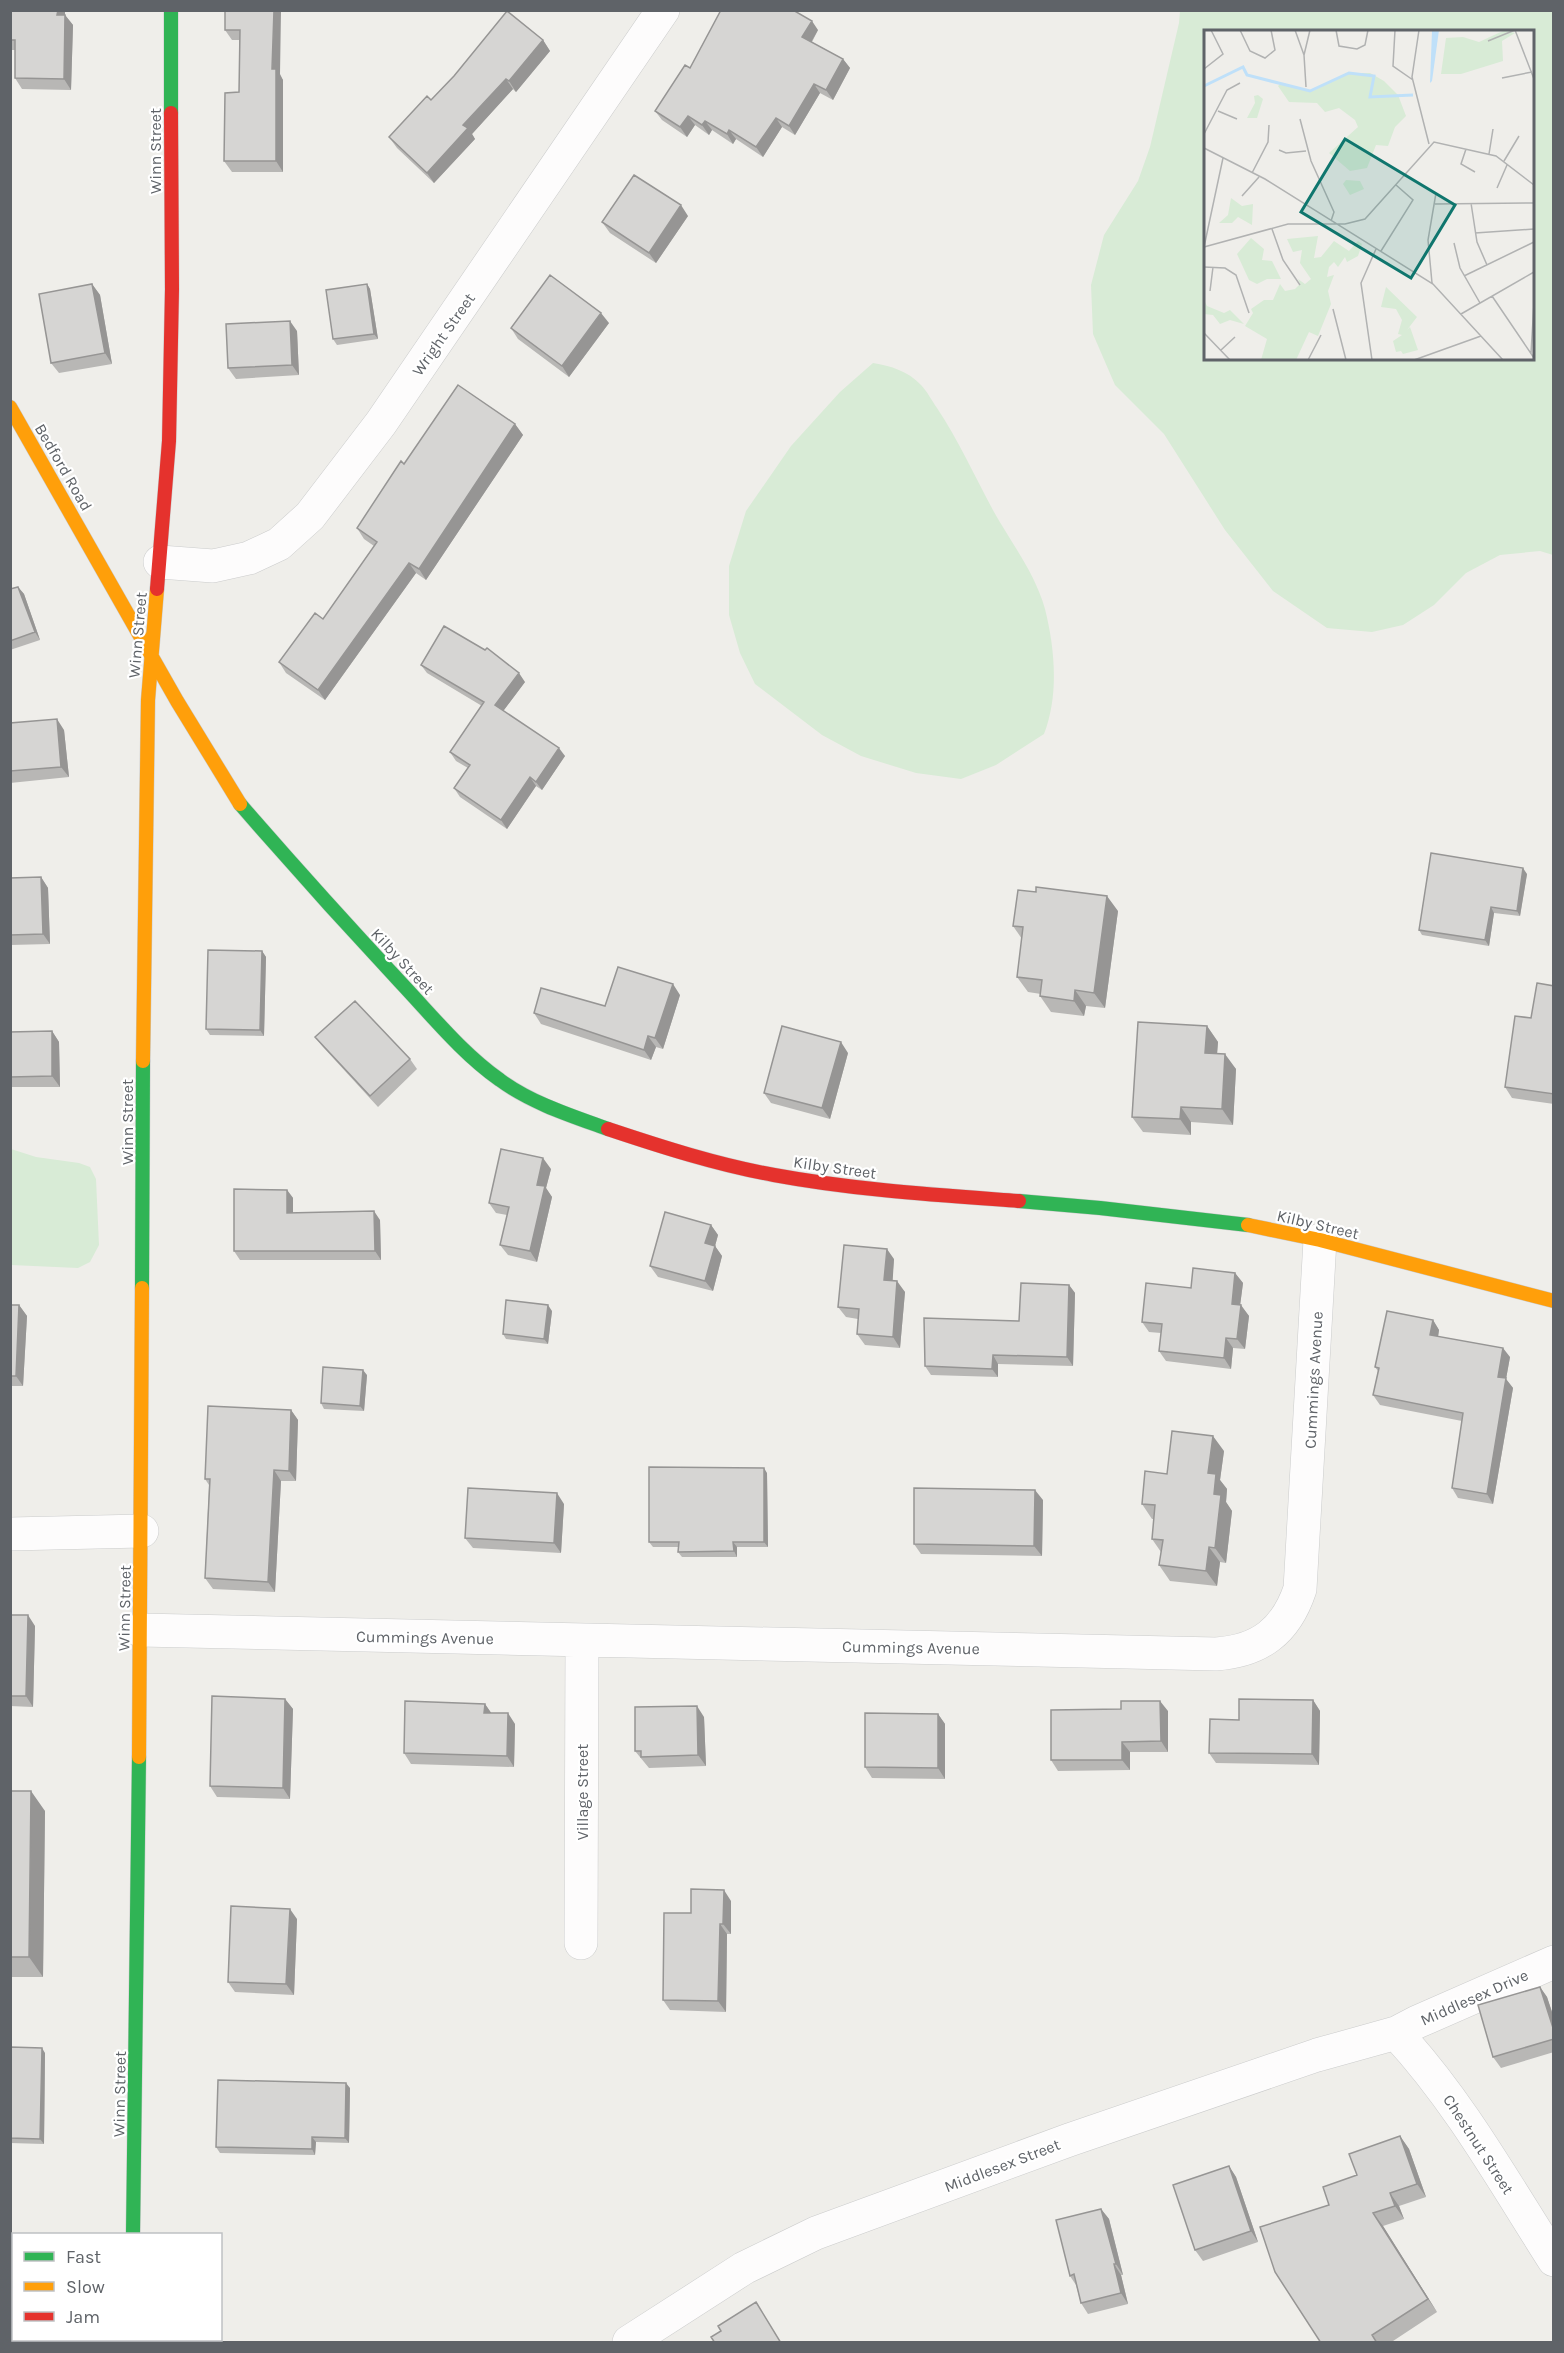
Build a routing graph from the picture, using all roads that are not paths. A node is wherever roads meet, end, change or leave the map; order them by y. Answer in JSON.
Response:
{"nodes":[{"id":1,"x":171,"y":10,"type":"edge"},
{"id":2,"x":663,"y":10,"type":"edge"},
{"id":3,"x":10,"y":407,"type":"edge"},
{"id":4,"x":160,"y":562,"type":"junction"},
{"id":5,"x":152,"y":654,"type":"junction"},
{"id":6,"x":1320,"y":1240,"type":"junction"},
{"id":7,"x":1554,"y":1301,"type":"edge"},
{"id":8,"x":142,"y":1531,"type":"junction"},
{"id":9,"x":10,"y":1534,"type":"edge"},
{"id":10,"x":140,"y":1630,"type":"junction"},
{"id":11,"x":582,"y":1640,"type":"junction"},
{"id":12,"x":581,"y":1943,"type":"dead end"},
{"id":13,"x":1554,"y":1962,"type":"edge"},
{"id":14,"x":1396,"y":2033,"type":"junction"},
{"id":15,"x":133,"y":2233,"type":"edge"},
{"id":16,"x":1554,"y":2260,"type":"edge"},
{"id":17,"x":629,"y":2343,"type":"edge"}],
"edges":[{"from":1,"to":4,"type":"main road","name":"Winn Street"},
{"from":2,"to":4,"type":"street","name":"Wright Street"},
{"from":3,"to":5,"type":"main road","name":"Bedford Road"},
{"from":4,"to":5,"type":"main road","name":"Winn Street"},
{"from":5,"to":6,"type":"main road","name":"Kilby Street"},
{"from":5,"to":8,"type":"main road","name":"Winn Street"},
{"from":6,"to":7,"type":"main road","name":"Kilby Street"},
{"from":6,"to":11,"type":"street","name":"Cummings Avenue"},
{"from":8,"to":9,"type":"street"},
{"from":8,"to":10,"type":"main road","name":"Winn Street"},
{"from":10,"to":11,"type":"street","name":"Cummings Avenue"},
{"from":10,"to":15,"type":"main road","name":"Winn Street"},
{"from":11,"to":12,"type":"street","name":"Village Street"},
{"from":13,"to":14,"type":"street","name":"Middlesex Drive"},
{"from":14,"to":16,"type":"street","name":"Chestnut Street"},
{"from":14,"to":17,"type":"street","name":"Middlesex Street"}]}
